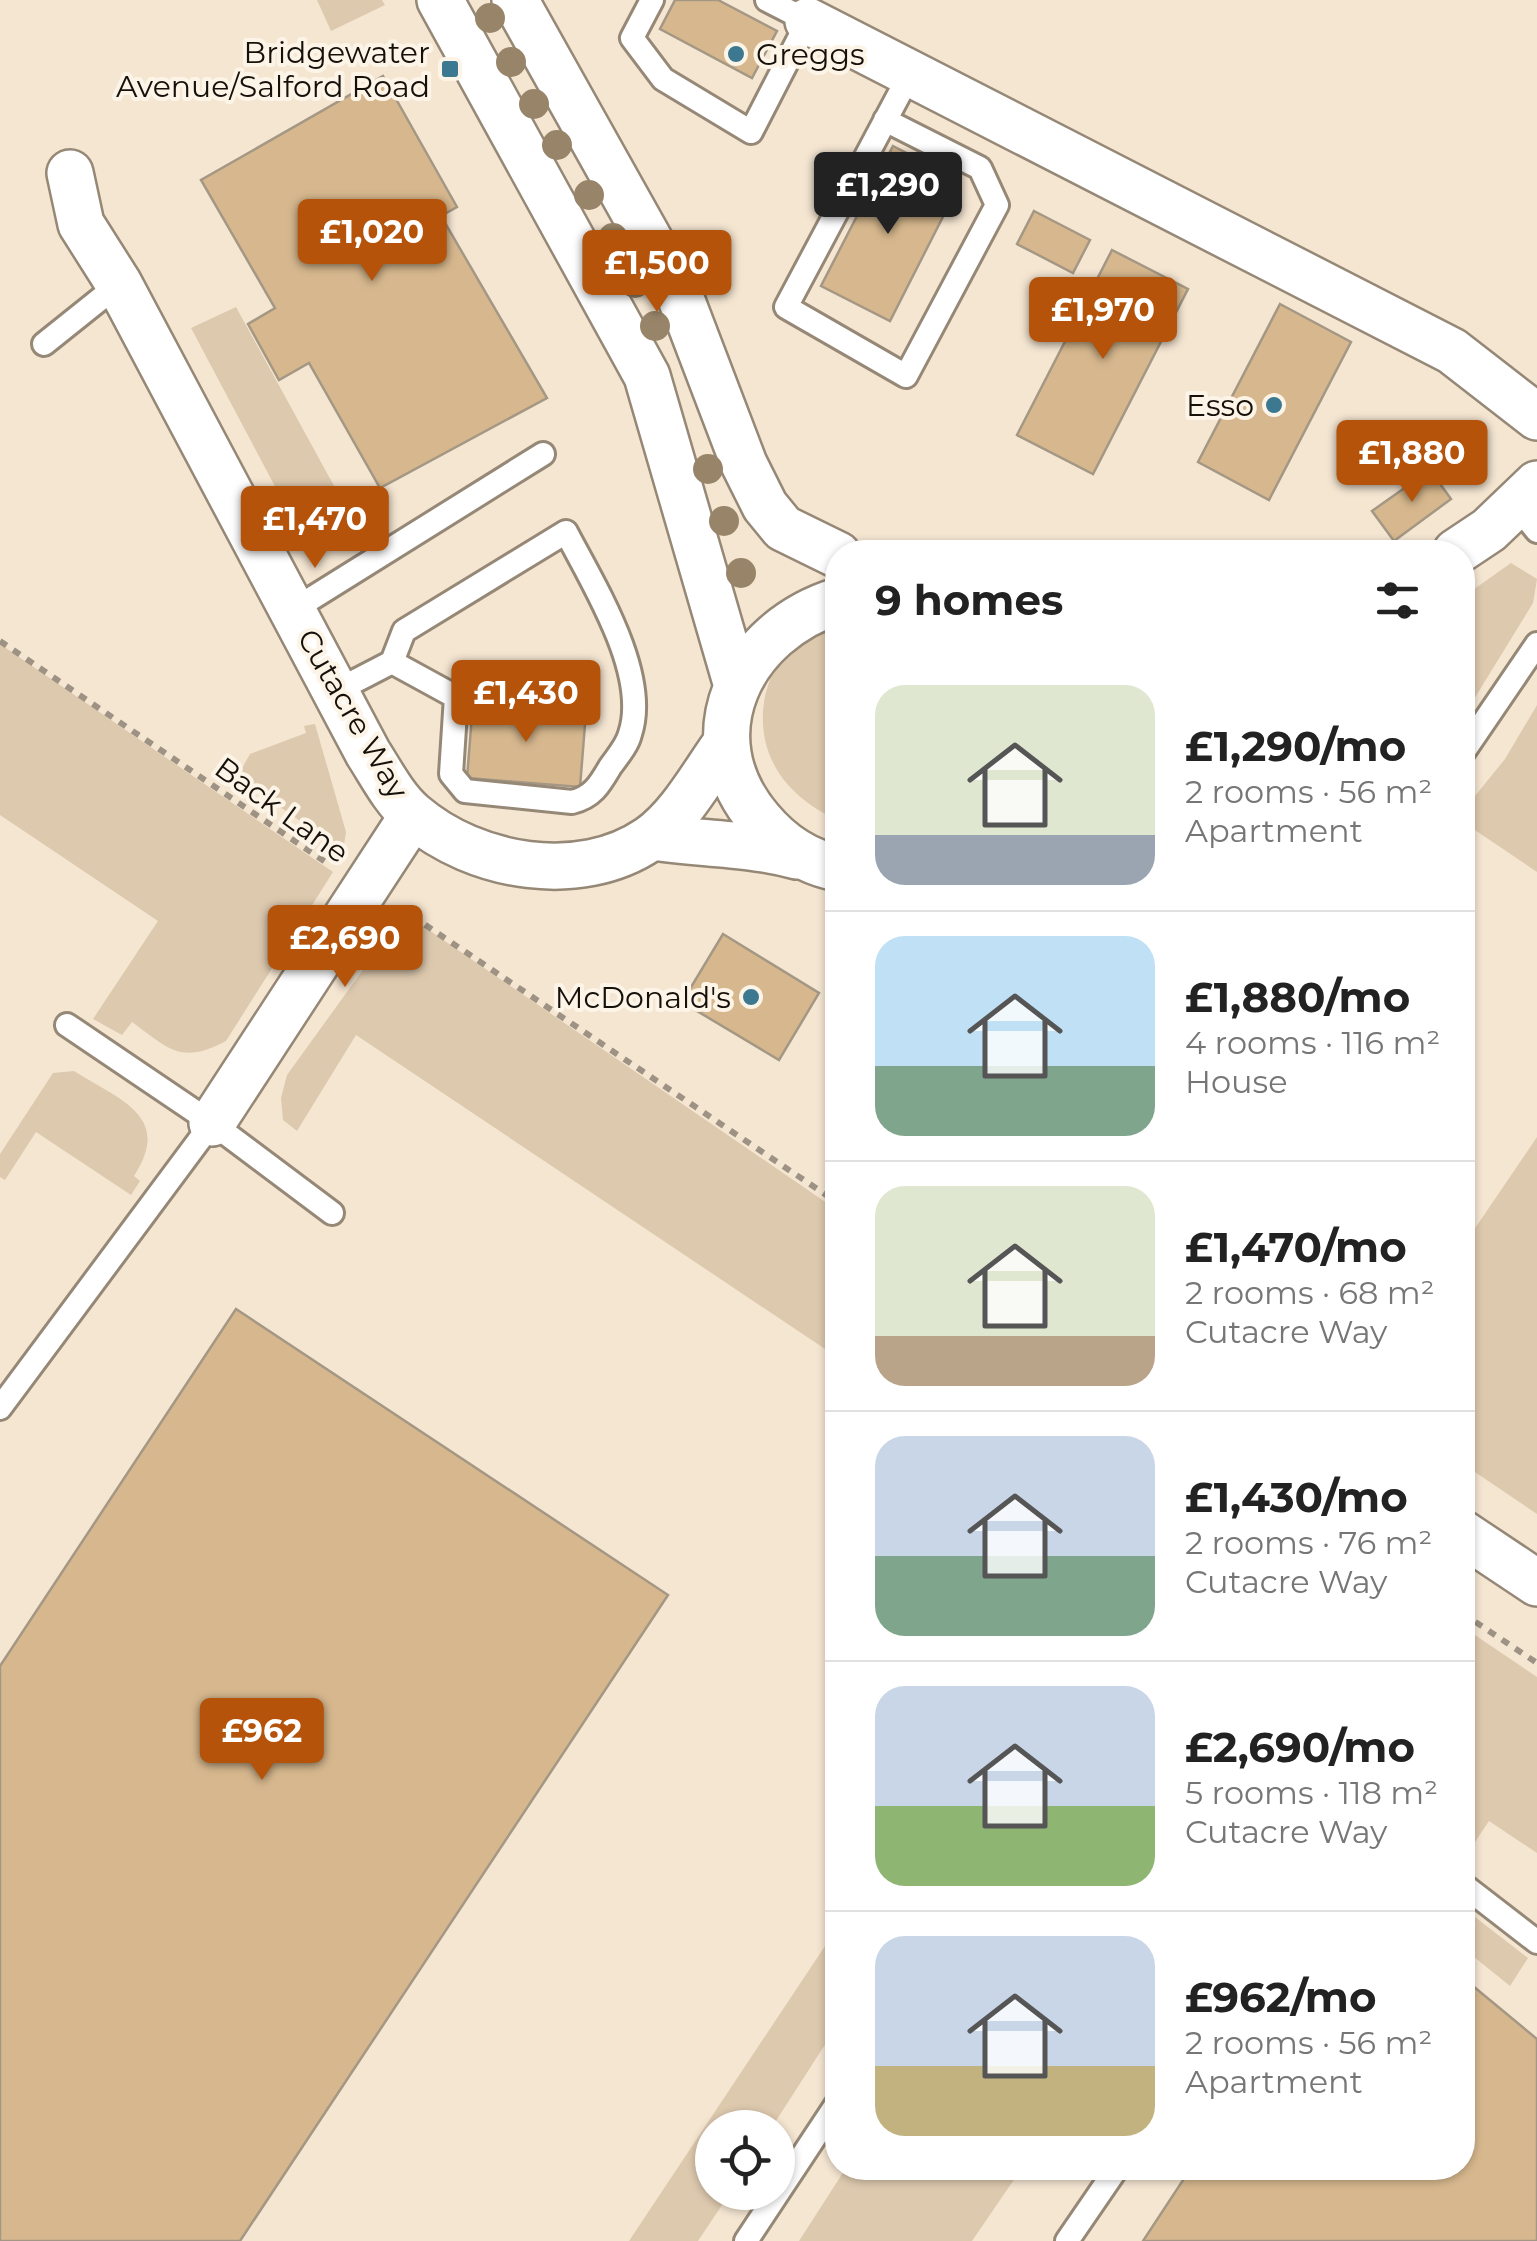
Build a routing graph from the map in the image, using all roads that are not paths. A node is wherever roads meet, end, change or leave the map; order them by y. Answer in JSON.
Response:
{"nodes":[{"id":1,"x":440,"y":0,"type":"edge"},
{"id":2,"x":515,"y":0,"type":"edge"},
{"id":3,"x":652,"y":0,"type":"edge"},
{"id":4,"x":767,"y":0,"type":"edge"},
{"id":5,"x":808,"y":21,"type":"junction"},
{"id":6,"x":910,"y":74,"type":"junction"},
{"id":7,"x":885,"y":120,"type":"junction"},
{"id":8,"x":70,"y":173,"type":"dead end"},
{"id":9,"x":119,"y":284,"type":"junction"},
{"id":10,"x":44,"y":344,"type":"dead end"},
{"id":11,"x":1537,"y":417,"type":"edge"},
{"id":12,"x":543,"y":454,"type":"dead end"},
{"id":13,"x":1530,"y":507,"type":"edge"},
{"id":14,"x":1475,"y":540,"type":"edge"},
{"id":15,"x":825,"y":549,"type":"edge"},
{"id":16,"x":825,"y":605,"type":"edge"},
{"id":17,"x":294,"y":610,"type":"junction"},
{"id":18,"x":1537,"y":644,"type":"edge"},
{"id":19,"x":392,"y":662,"type":"junction"},
{"id":20,"x":736,"y":686,"type":"junction"},
{"id":21,"x":338,"y":690,"type":"junction"},
{"id":22,"x":1475,"y":735,"type":"edge"},
{"id":23,"x":726,"y":743,"type":"junction"},
{"id":24,"x":413,"y":815,"type":"junction"},
{"id":25,"x":652,"y":837,"type":"junction"},
{"id":26,"x":823,"y":864,"type":"edge"},
{"id":27,"x":66,"y":1025,"type":"dead end"},
{"id":28,"x":212,"y":1123,"type":"junction"},
{"id":29,"x":332,"y":1212,"type":"dead end"},
{"id":30,"x":0,"y":1408,"type":"edge"},
{"id":31,"x":1475,"y":1541,"type":"edge"},
{"id":32,"x":1537,"y":1583,"type":"edge"},
{"id":33,"x":1475,"y":1894,"type":"edge"},
{"id":34,"x":1537,"y":1942,"type":"edge"},
{"id":35,"x":825,"y":2122,"type":"edge"},
{"id":36,"x":1110,"y":2180,"type":"edge"},
{"id":37,"x":746,"y":2241,"type":"edge"},
{"id":38,"x":1068,"y":2241,"type":"edge"}],
"edges":[{"from":1,"to":20,"type":"street"},
{"from":2,"to":15,"type":"street"},
{"from":3,"to":5,"type":"lane"},
{"from":4,"to":5,"type":"lane"},
{"from":5,"to":6,"type":"street"},
{"from":6,"to":7,"type":"lane"},
{"from":6,"to":11,"type":"street"},
{"from":7,"to":7,"type":"lane"},
{"from":8,"to":9,"type":"street","name":"Cutacre Way"},
{"from":9,"to":10,"type":"lane"},
{"from":9,"to":17,"type":"street","name":"Cutacre Way"},
{"from":12,"to":17,"type":"lane"},
{"from":13,"to":14,"type":"street"},
{"from":16,"to":20,"type":"street"},
{"from":17,"to":21,"type":"street","name":"Cutacre Way"},
{"from":18,"to":22,"type":"lane"},
{"from":19,"to":19,"type":"lane"},
{"from":19,"to":21,"type":"lane"},
{"from":20,"to":23,"type":"street"},
{"from":21,"to":24,"type":"street","name":"Cutacre Way"},
{"from":23,"to":25,"type":"street","name":"Cutacre Way"},
{"from":23,"to":26,"type":"street"},
{"from":24,"to":25,"type":"street","name":"Cutacre Way"},
{"from":24,"to":28,"type":"street"},
{"from":25,"to":26,"type":"street"},
{"from":27,"to":28,"type":"lane"},
{"from":28,"to":29,"type":"lane"},
{"from":28,"to":30,"type":"lane"},
{"from":31,"to":32,"type":"street"},
{"from":33,"to":34,"type":"lane"},
{"from":35,"to":37,"type":"lane"},
{"from":36,"to":38,"type":"lane"}]}
